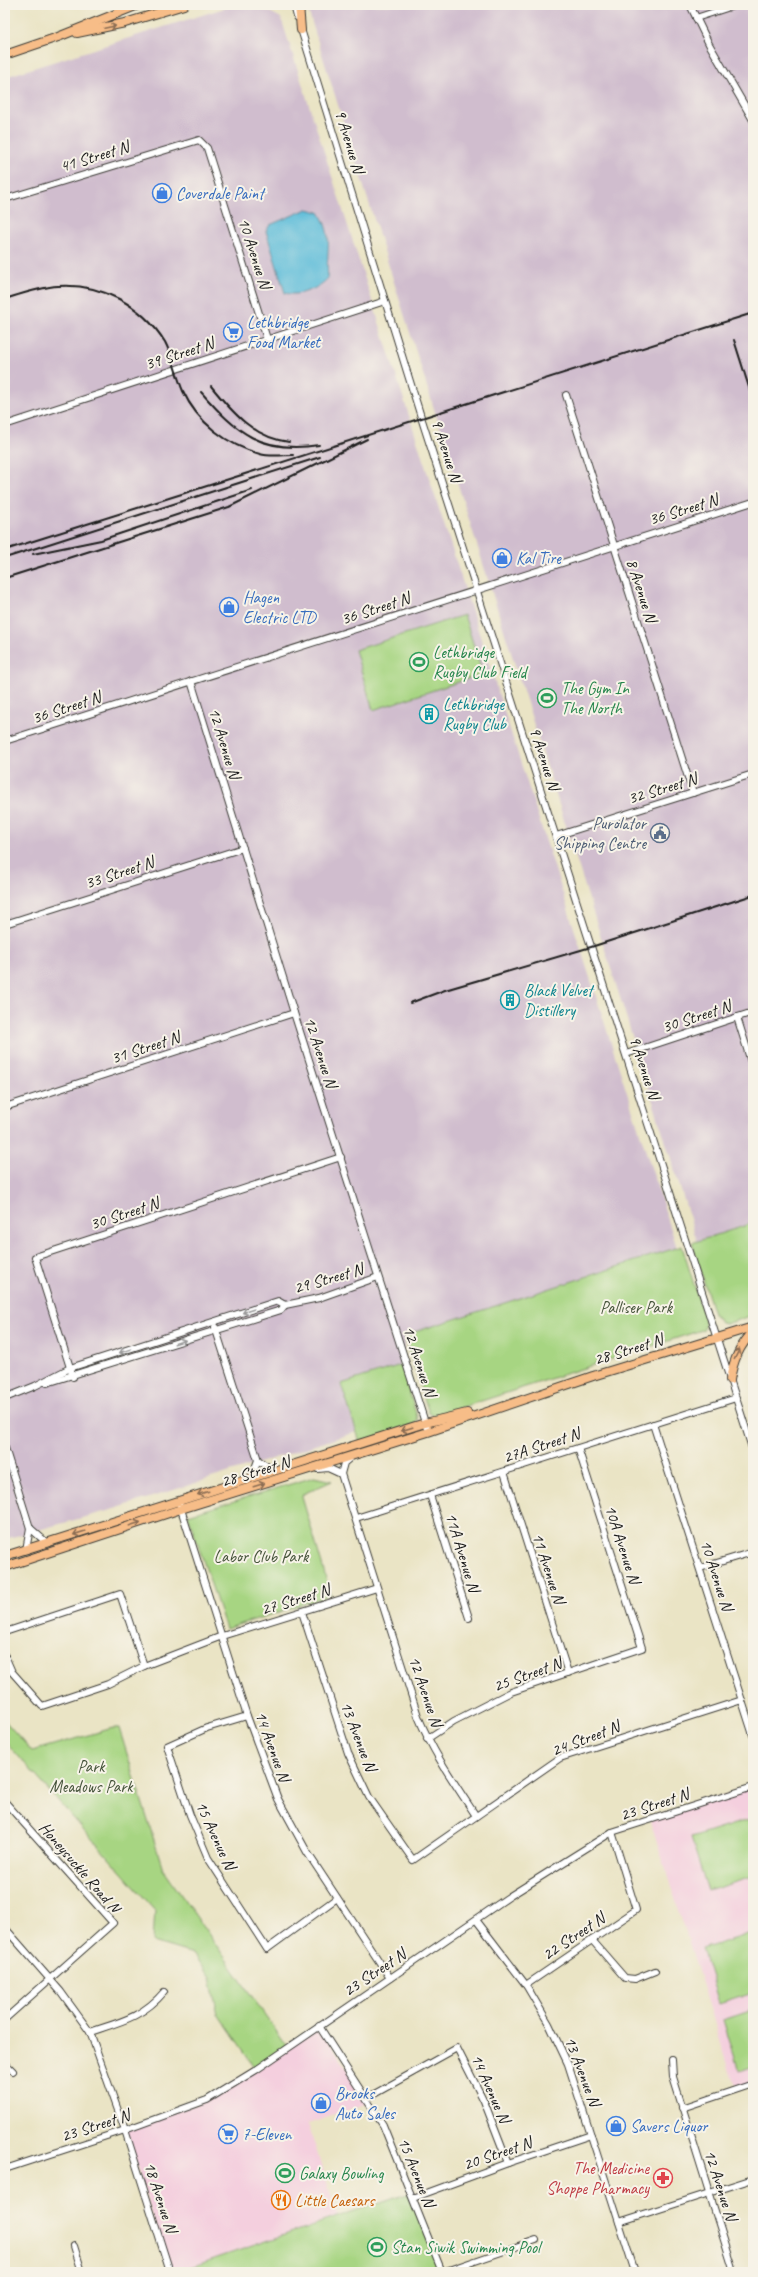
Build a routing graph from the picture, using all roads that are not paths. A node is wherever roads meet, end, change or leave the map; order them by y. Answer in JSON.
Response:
{"nodes":[{"id":1,"x":138,"y":5,"type":"edge"},
{"id":2,"x":183,"y":5,"type":"edge"},
{"id":3,"x":294,"y":5,"type":"edge"},
{"id":4,"x":299,"y":5,"type":"edge"},
{"id":5,"x":690,"y":5,"type":"edge"},
{"id":6,"x":736,"y":5,"type":"edge"},
{"id":7,"x":696,"y":18,"type":"junction"},
{"id":8,"x":301,"y":30,"type":"junction"},
{"id":9,"x":58,"y":37,"type":"junction"},
{"id":10,"x":5,"y":54,"type":"edge"},
{"id":11,"x":753,"y":120,"type":"edge"},
{"id":12,"x":192,"y":142,"type":"joint"},
{"id":13,"x":5,"y":199,"type":"edge"},
{"id":14,"x":385,"y":301,"type":"junction"},
{"id":15,"x":267,"y":339,"type":"junction"},
{"id":16,"x":566,"y":395,"type":"dead end"},
{"id":17,"x":5,"y":425,"type":"edge"},
{"id":18,"x":753,"y":502,"type":"edge"},
{"id":19,"x":613,"y":546,"type":"junction"},
{"id":20,"x":477,"y":590,"type":"junction"},
{"id":21,"x":191,"y":681,"type":"junction"},
{"id":22,"x":5,"y":741,"type":"edge"},
{"id":23,"x":753,"y":774,"type":"edge"},
{"id":24,"x":693,"y":793,"type":"junction"},
{"id":25,"x":556,"y":836,"type":"junction"},
{"id":26,"x":242,"y":848,"type":"junction"},
{"id":27,"x":5,"y":924,"type":"edge"},
{"id":28,"x":753,"y":1012,"type":"edge"},
{"id":29,"x":294,"y":1013,"type":"junction"},
{"id":30,"x":737,"y":1017,"type":"junction"},
{"id":31,"x":626,"y":1054,"type":"junction"},
{"id":32,"x":753,"y":1068,"type":"edge"},
{"id":33,"x":5,"y":1107,"type":"edge"},
{"id":34,"x":341,"y":1157,"type":"junction"},
{"id":35,"x":378,"y":1277,"type":"junction"},
{"id":36,"x":285,"y":1305,"type":"junction"},
{"id":37,"x":214,"y":1322,"type":"junction"},
{"id":38,"x":753,"y":1327,"type":"edge"},
{"id":39,"x":217,"y":1331,"type":"junction"},
{"id":40,"x":753,"y":1332,"type":"edge"},
{"id":41,"x":718,"y":1338,"type":"junction"},
{"id":42,"x":70,"y":1368,"type":"junction"},
{"id":43,"x":73,"y":1377,"type":"junction"},
{"id":44,"x":730,"y":1380,"type":"junction"},
{"id":45,"x":35,"y":1386,"type":"junction"},
{"id":46,"x":5,"y":1398,"type":"edge"},
{"id":47,"x":736,"y":1398,"type":"junction"},
{"id":48,"x":512,"y":1402,"type":"junction"},
{"id":49,"x":425,"y":1423,"type":"junction"},
{"id":50,"x":653,"y":1424,"type":"junction"},
{"id":51,"x":428,"y":1432,"type":"junction"},
{"id":52,"x":5,"y":1448,"type":"edge"},
{"id":53,"x":578,"y":1448,"type":"junction"},
{"id":54,"x":753,"y":1450,"type":"edge"},
{"id":55,"x":356,"y":1454,"type":"junction"},
{"id":56,"x":258,"y":1460,"type":"junction"},
{"id":57,"x":311,"y":1469,"type":"junction"},
{"id":58,"x":274,"y":1471,"type":"junction"},
{"id":59,"x":504,"y":1472,"type":"junction"},
{"id":60,"x":341,"y":1474,"type":"junction"},
{"id":61,"x":251,"y":1478,"type":"junction"},
{"id":62,"x":430,"y":1495,"type":"junction"},
{"id":63,"x":179,"y":1505,"type":"junction"},
{"id":64,"x":356,"y":1518,"type":"junction"},
{"id":65,"x":30,"y":1528,"type":"junction"},
{"id":66,"x":47,"y":1543,"type":"junction"},
{"id":67,"x":26,"y":1550,"type":"junction"},
{"id":68,"x":753,"y":1552,"type":"edge"},
{"id":69,"x":5,"y":1556,"type":"edge"},
{"id":70,"x":5,"y":1567,"type":"edge"},
{"id":71,"x":700,"y":1568,"type":"junction"},
{"id":72,"x":376,"y":1588,"type":"junction"},
{"id":73,"x":302,"y":1612,"type":"junction"},
{"id":74,"x":468,"y":1618,"type":"dead end"},
{"id":75,"x":5,"y":1632,"type":"edge"},
{"id":76,"x":222,"y":1636,"type":"junction"},
{"id":77,"x":642,"y":1648,"type":"joint"},
{"id":78,"x":5,"y":1656,"type":"edge"},
{"id":79,"x":144,"y":1666,"type":"junction"},
{"id":80,"x":568,"y":1673,"type":"junction"},
{"id":81,"x":742,"y":1700,"type":"junction"},
{"id":82,"x":247,"y":1716,"type":"junction"},
{"id":83,"x":753,"y":1734,"type":"edge"},
{"id":84,"x":427,"y":1739,"type":"junction"},
{"id":85,"x":753,"y":1787,"type":"edge"},
{"id":86,"x":5,"y":1802,"type":"edge"},
{"id":87,"x":476,"y":1816,"type":"junction"},
{"id":88,"x":612,"y":1832,"type":"junction"},
{"id":89,"x":412,"y":1860,"type":"joint"},
{"id":90,"x":337,"y":1898,"type":"junction"},
{"id":91,"x":477,"y":1920,"type":"junction"},
{"id":92,"x":5,"y":1928,"type":"edge"},
{"id":93,"x":592,"y":1940,"type":"junction"},
{"id":94,"x":655,"y":1971,"type":"dead end"},
{"id":95,"x":50,"y":1978,"type":"junction"},
{"id":96,"x":390,"y":1978,"type":"junction"},
{"id":97,"x":526,"y":1985,"type":"junction"},
{"id":98,"x":164,"y":1992,"type":"dead end"},
{"id":99,"x":5,"y":2019,"type":"edge"},
{"id":100,"x":319,"y":2026,"type":"junction"},
{"id":101,"x":90,"y":2032,"type":"junction"},
{"id":102,"x":672,"y":2060,"type":"dead end"},
{"id":103,"x":5,"y":2063,"type":"edge"},
{"id":104,"x":13,"y":2071,"type":"dead end"},
{"id":105,"x":753,"y":2084,"type":"edge"},
{"id":106,"x":367,"y":2098,"type":"junction"},
{"id":107,"x":682,"y":2108,"type":"junction"},
{"id":108,"x":125,"y":2130,"type":"junction"},
{"id":109,"x":591,"y":2136,"type":"junction"},
{"id":110,"x":508,"y":2163,"type":"junction"},
{"id":111,"x":5,"y":2169,"type":"edge"},
{"id":112,"x":753,"y":2179,"type":"edge"},
{"id":113,"x":708,"y":2193,"type":"junction"},
{"id":114,"x":413,"y":2198,"type":"junction"},
{"id":115,"x":619,"y":2222,"type":"junction"},
{"id":116,"x":536,"y":2240,"type":"dead end"},
{"id":117,"x":74,"y":2246,"type":"dead end"},
{"id":118,"x":82,"y":2272,"type":"edge"},
{"id":119,"x":170,"y":2272,"type":"edge"},
{"id":120,"x":443,"y":2272,"type":"edge"},
{"id":121,"x":635,"y":2272,"type":"edge"},
{"id":122,"x":734,"y":2272,"type":"edge"}],
"edges":[{"from":1,"to":9,"type":"main road"},
{"from":9,"to":2,"type":"main road","one_way":true},
{"from":3,"to":8,"type":"street","name":"9 Avenue N"},
{"from":4,"to":8,"type":"main road"},
{"from":5,"to":7,"type":"street"},
{"from":6,"to":7,"type":"street"},
{"from":7,"to":11,"type":"street"},
{"from":8,"to":14,"type":"street","name":"9 Avenue N"},
{"from":9,"to":10,"type":"main road"},
{"from":12,"to":13,"type":"street","name":"41 Street N"},
{"from":12,"to":15,"type":"street","name":"10 Avenue N"},
{"from":14,"to":15,"type":"street","name":"39 Street N"},
{"from":14,"to":20,"type":"street","name":"9 Avenue N"},
{"from":15,"to":17,"type":"street","name":"39 Street N"},
{"from":16,"to":19,"type":"street","name":"8 Avenue N"},
{"from":18,"to":19,"type":"street","name":"36 Street N"},
{"from":19,"to":20,"type":"street","name":"36 Street N"},
{"from":19,"to":24,"type":"street","name":"8 Avenue N"},
{"from":20,"to":21,"type":"street","name":"36 Street N"},
{"from":20,"to":25,"type":"street","name":"9 Avenue N"},
{"from":21,"to":22,"type":"street","name":"36 Street N"},
{"from":21,"to":26,"type":"street","name":"12 Avenue N"},
{"from":23,"to":24,"type":"street","name":"32 Street N"},
{"from":24,"to":25,"type":"street","name":"32 Street N"},
{"from":25,"to":31,"type":"street","name":"9 Avenue N"},
{"from":26,"to":27,"type":"street","name":"33 Street N"},
{"from":26,"to":29,"type":"street","name":"12 Avenue N"},
{"from":28,"to":30,"type":"street","name":"30 Street N"},
{"from":29,"to":33,"type":"street","name":"31 Street N"},
{"from":29,"to":34,"type":"street","name":"12 Avenue N"},
{"from":30,"to":31,"type":"street","name":"30 Street N"},
{"from":30,"to":32,"type":"street"},
{"from":31,"to":41,"type":"street","name":"9 Avenue N"},
{"from":34,"to":35,"type":"street","name":"12 Avenue N"},
{"from":34,"to":42,"type":"street","name":"30 Street N"},
{"from":35,"to":36,"type":"street","name":"29 Street N"},
{"from":35,"to":49,"type":"street","name":"12 Avenue N"},
{"from":36,"to":37,"type":"street","one_way":true},
{"from":36,"to":39,"type":"street"},
{"from":37,"to":39,"type":"street"},
{"from":37,"to":42,"type":"street","one_way":true},
{"from":38,"to":41,"type":"main road","name":"28 Street N"},
{"from":43,"to":39,"type":"street","one_way":true},
{"from":39,"to":56,"type":"street"},
{"from":44,"to":40,"type":"main road","one_way":true},
{"from":41,"to":44,"type":"street","name":"9 Avenue N"},
{"from":41,"to":48,"type":"main road","name":"28 Street N"},
{"from":42,"to":43,"type":"street","name":"30 Street N"},
{"from":42,"to":45,"type":"street"},
{"from":43,"to":45,"type":"street"},
{"from":44,"to":47,"type":"street","name":"9 Avenue N"},
{"from":45,"to":46,"type":"street"},
{"from":47,"to":50,"type":"street","name":"27A Street N"},
{"from":47,"to":54,"type":"street","name":"9 Avenue N"},
{"from":48,"to":49,"type":"main road","name":"28 Street N"},
{"from":48,"to":51,"type":"main road","name":"28 Street N"},
{"from":49,"to":51,"type":"street","name":"12 Avenue N"},
{"from":49,"to":58,"type":"main road","name":"28 Street N","one_way":true},
{"from":50,"to":53,"type":"street","name":"27A Street N"},
{"from":50,"to":71,"type":"street","name":"10 Avenue N"},
{"from":51,"to":55,"type":"main road","name":"28 Street N"},
{"from":52,"to":65,"type":"street"},
{"from":53,"to":59,"type":"street","name":"27A Street N"},
{"from":53,"to":77,"type":"street","name":"10A Avenue N"},
{"from":55,"to":57,"type":"main road","name":"28 Street N"},
{"from":55,"to":60,"type":"street"},
{"from":56,"to":58,"type":"street"},
{"from":56,"to":61,"type":"street"},
{"from":57,"to":60,"type":"street"},
{"from":63,"to":57,"type":"main road","name":"28 Street N","one_way":true},
{"from":58,"to":61,"type":"main road","name":"28 Street N"},
{"from":59,"to":62,"type":"street","name":"27A Street N"},
{"from":59,"to":80,"type":"street","name":"11 Avenue N"},
{"from":60,"to":64,"type":"street","name":"12 Avenue N"},
{"from":61,"to":63,"type":"main road","name":"28 Street N","one_way":true},
{"from":62,"to":64,"type":"street","name":"27A Street N"},
{"from":62,"to":74,"type":"street","name":"11A Avenue N"},
{"from":63,"to":66,"type":"main road","name":"28 Street N","one_way":true},
{"from":70,"to":63,"type":"main road","name":"28 Street N","one_way":true},
{"from":63,"to":76,"type":"street","name":"14 Avenue N"},
{"from":64,"to":72,"type":"street","name":"12 Avenue N"},
{"from":65,"to":66,"type":"street"},
{"from":65,"to":67,"type":"street"},
{"from":66,"to":67,"type":"main road","name":"28 Street N"},
{"from":67,"to":69,"type":"main road","name":"28 Street N"},
{"from":68,"to":71,"type":"street"},
{"from":71,"to":81,"type":"street","name":"10 Avenue N"},
{"from":72,"to":73,"type":"street","name":"27 Street N"},
{"from":72,"to":84,"type":"street","name":"12 Avenue N"},
{"from":73,"to":76,"type":"street","name":"27 Street N"},
{"from":73,"to":89,"type":"street","name":"13 Avenue N"},
{"from":75,"to":79,"type":"street"},
{"from":76,"to":79,"type":"street","name":"27 Street N"},
{"from":76,"to":82,"type":"street","name":"14 Avenue N"},
{"from":77,"to":80,"type":"street","name":"25 Street N"},
{"from":78,"to":79,"type":"street","name":"27 Street N"},
{"from":80,"to":84,"type":"street","name":"25 Street N"},
{"from":81,"to":83,"type":"street","name":"10 Avenue N"},
{"from":81,"to":87,"type":"street","name":"24 Street N"},
{"from":82,"to":90,"type":"street","name":"14 Avenue N"},
{"from":82,"to":90,"type":"street","name":"15 Avenue N"},
{"from":84,"to":87,"type":"street","name":"12 Avenue N"},
{"from":85,"to":88,"type":"street","name":"23 Street N"},
{"from":86,"to":95,"type":"street","name":"Honeysuckle Road N"},
{"from":87,"to":89,"type":"street","name":"24 Street N"},
{"from":88,"to":91,"type":"street","name":"23 Street N"},
{"from":88,"to":93,"type":"street","name":"22 Street N"},
{"from":90,"to":96,"type":"street","name":"14 Avenue N"},
{"from":91,"to":96,"type":"street","name":"23 Street N"},
{"from":91,"to":97,"type":"street","name":"13 Avenue N"},
{"from":92,"to":95,"type":"street","name":"18 Avenue N"},
{"from":93,"to":94,"type":"street"},
{"from":93,"to":97,"type":"street","name":"22 Street N"},
{"from":95,"to":99,"type":"street"},
{"from":95,"to":101,"type":"street","name":"18 Avenue N"},
{"from":96,"to":100,"type":"street","name":"23 Street N"},
{"from":97,"to":109,"type":"street","name":"13 Avenue N"},
{"from":98,"to":101,"type":"street"},
{"from":100,"to":106,"type":"street","name":"15 Avenue N"},
{"from":100,"to":108,"type":"street","name":"23 Street N"},
{"from":101,"to":108,"type":"street","name":"18 Avenue N"},
{"from":102,"to":107,"type":"street","name":"12 Avenue N"},
{"from":103,"to":104,"type":"street"},
{"from":105,"to":107,"type":"street"},
{"from":106,"to":110,"type":"street","name":"14 Avenue N"},
{"from":106,"to":114,"type":"street","name":"15 Avenue N"},
{"from":107,"to":113,"type":"street","name":"12 Avenue N"},
{"from":108,"to":111,"type":"street","name":"23 Street N"},
{"from":108,"to":119,"type":"street","name":"18 Avenue N"},
{"from":109,"to":110,"type":"street","name":"20 Street N"},
{"from":109,"to":115,"type":"street","name":"13 Avenue N"},
{"from":110,"to":114,"type":"street","name":"20 Street N"},
{"from":112,"to":113,"type":"street"},
{"from":113,"to":115,"type":"street"},
{"from":113,"to":122,"type":"street","name":"12 Avenue N"},
{"from":114,"to":120,"type":"street","name":"15 Avenue N"},
{"from":115,"to":121,"type":"street","name":"13 Avenue N"},
{"from":116,"to":120,"type":"street"},
{"from":117,"to":118,"type":"street"}]}
